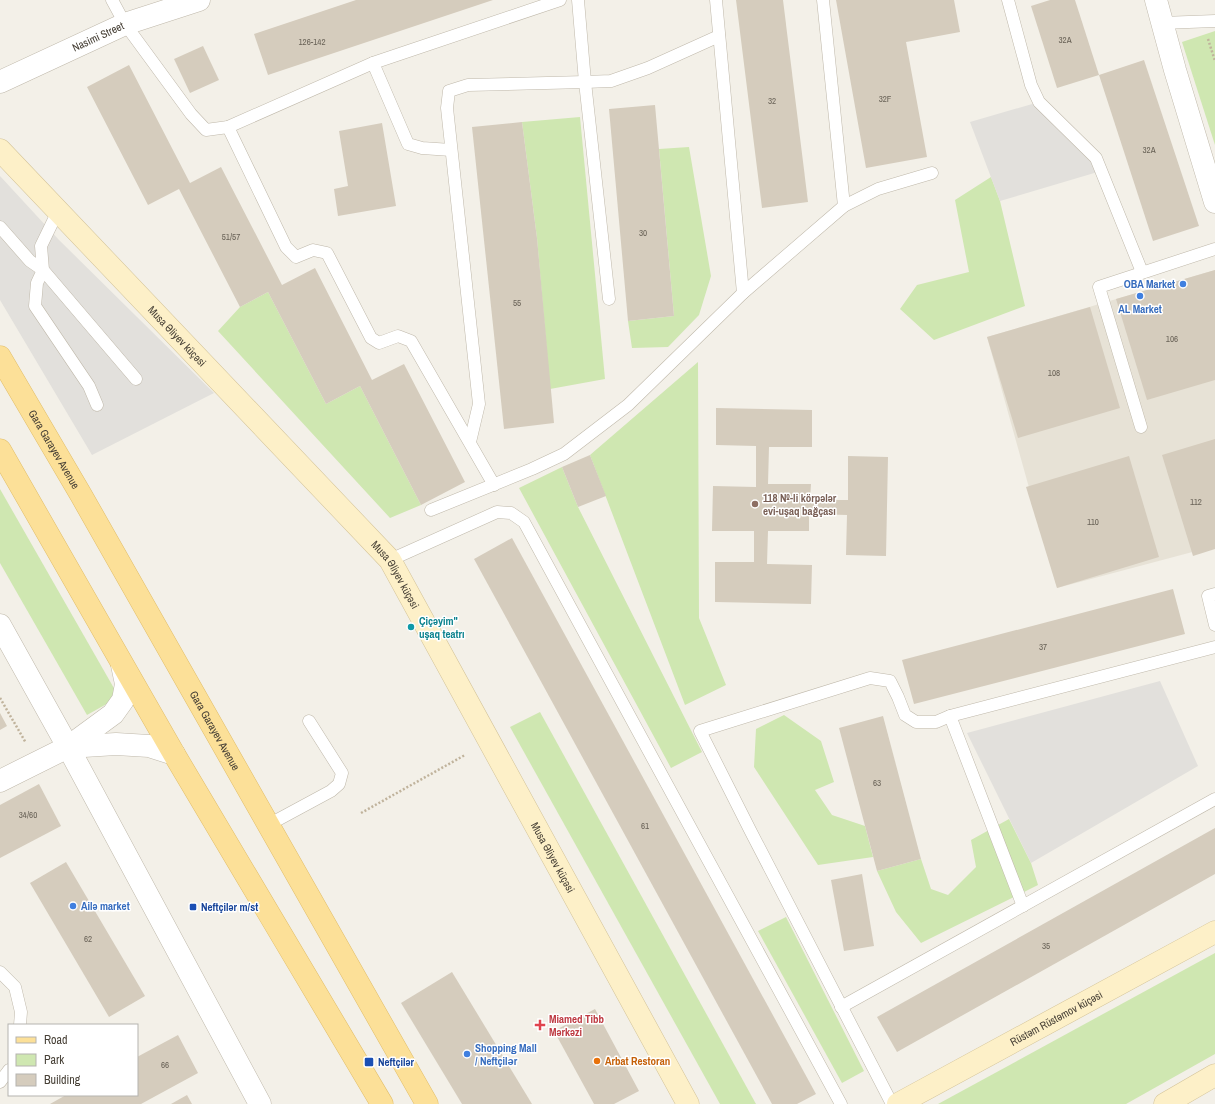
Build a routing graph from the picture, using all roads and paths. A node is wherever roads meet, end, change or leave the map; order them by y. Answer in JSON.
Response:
{"nodes":[{"id":1,"x":112,"y":0,"type":"edge"},
{"id":2,"x":199,"y":0,"type":"edge"},
{"id":3,"x":560,"y":0,"type":"edge"},
{"id":4,"x":578,"y":0,"type":"edge"},
{"id":5,"x":716,"y":0,"type":"edge"},
{"id":6,"x":823,"y":0,"type":"edge"},
{"id":7,"x":1008,"y":0,"type":"edge"},
{"id":8,"x":1156,"y":0,"type":"edge"},
{"id":9,"x":162,"y":6,"type":"edge"},
{"id":10,"x":1202,"y":21,"type":"junction"},
{"id":11,"x":1215,"y":21,"type":"edge"},
{"id":12,"x":1162,"y":23,"type":"junction"},
{"id":13,"x":125,"y":24,"type":"junction"},
{"id":14,"x":719,"y":36,"type":"junction"},
{"id":15,"x":1215,"y":61,"type":"edge"},
{"id":16,"x":373,"y":63,"type":"junction"},
{"id":17,"x":0,"y":82,"type":"edge"},
{"id":18,"x":585,"y":82,"type":"junction"},
{"id":19,"x":228,"y":127,"type":"junction"},
{"id":20,"x":0,"y":150,"type":"edge"},
{"id":21,"x":451,"y":150,"type":"junction"},
{"id":22,"x":932,"y":173,"type":"dead end"},
{"id":23,"x":1215,"y":202,"type":"edge"},
{"id":24,"x":844,"y":206,"type":"junction"},
{"id":25,"x":58,"y":211,"type":"junction"},
{"id":26,"x":0,"y":227,"type":"edge"},
{"id":27,"x":1215,"y":249,"type":"edge"},
{"id":28,"x":43,"y":270,"type":"junction"},
{"id":29,"x":1142,"y":272,"type":"junction"},
{"id":30,"x":743,"y":292,"type":"junction"},
{"id":31,"x":609,"y":299,"type":"dead end"},
{"id":32,"x":0,"y":357,"type":"edge"},
{"id":33,"x":136,"y":379,"type":"dead end"},
{"id":34,"x":97,"y":405,"type":"dead end"},
{"id":35,"x":1141,"y":427,"type":"dead end"},
{"id":36,"x":470,"y":442,"type":"junction"},
{"id":37,"x":0,"y":450,"type":"edge"},
{"id":38,"x":494,"y":485,"type":"junction"},
{"id":39,"x":431,"y":510,"type":"dead end"},
{"id":40,"x":390,"y":560,"type":"junction"},
{"id":41,"x":1215,"y":594,"type":"edge"},
{"id":42,"x":0,"y":625,"type":"edge"},
{"id":43,"x":1215,"y":626,"type":"edge"},
{"id":44,"x":1215,"y":647,"type":"edge"},
{"id":45,"x":122,"y":665,"type":"junction"},
{"id":46,"x":0,"y":698,"type":"edge"},
{"id":47,"x":950,"y":716,"type":"junction"},
{"id":48,"x":309,"y":721,"type":"dead end"},
{"id":49,"x":68,"y":747,"type":"junction"},
{"id":50,"x":174,"y":754,"type":"junction"},
{"id":51,"x":465,"y":755,"type":"dead end"},
{"id":52,"x":37,"y":763,"type":"junction"},
{"id":53,"x":0,"y":781,"type":"edge"},
{"id":54,"x":1215,"y":799,"type":"edge"},
{"id":55,"x":361,"y":813,"type":"dead end"},
{"id":56,"x":268,"y":825,"type":"junction"},
{"id":57,"x":1023,"y":906,"type":"junction"},
{"id":58,"x":1215,"y":932,"type":"edge"},
{"id":59,"x":0,"y":972,"type":"edge"},
{"id":60,"x":841,"y":1007,"type":"junction"},
{"id":61,"x":20,"y":1024,"type":"edge"},
{"id":62,"x":8,"y":1071,"type":"edge"},
{"id":63,"x":1215,"y":1075,"type":"edge"},
{"id":64,"x":0,"y":1082,"type":"edge"},
{"id":65,"x":260,"y":1104,"type":"edge"},
{"id":66,"x":382,"y":1104,"type":"edge"},
{"id":67,"x":428,"y":1104,"type":"edge"},
{"id":68,"x":688,"y":1104,"type":"edge"},
{"id":69,"x":841,"y":1104,"type":"edge"},
{"id":70,"x":892,"y":1104,"type":"edge"},
{"id":71,"x":898,"y":1104,"type":"edge"},
{"id":72,"x":1165,"y":1104,"type":"edge"}],
"edges":[{"from":1,"to":13,"type":"lane"},
{"from":2,"to":9,"type":"street","name":"Nasimi Street"},
{"from":3,"to":16,"type":"lane"},
{"from":4,"to":18,"type":"lane"},
{"from":5,"to":14,"type":"lane"},
{"from":6,"to":24,"type":"lane"},
{"from":7,"to":29,"type":"lane"},
{"from":8,"to":12,"type":"street"},
{"from":9,"to":13,"type":"street","name":"Nasimi Street"},
{"from":10,"to":11,"type":"lane"},
{"from":10,"to":12,"type":"lane"},
{"from":10,"to":15,"type":"path"},
{"from":12,"to":23,"type":"street"},
{"from":13,"to":17,"type":"street","name":"Nasimi Street"},
{"from":13,"to":19,"type":"lane"},
{"from":14,"to":18,"type":"lane"},
{"from":14,"to":30,"type":"lane"},
{"from":16,"to":19,"type":"lane"},
{"from":16,"to":21,"type":"lane"},
{"from":18,"to":21,"type":"lane"},
{"from":18,"to":31,"type":"lane"},
{"from":19,"to":36,"type":"lane"},
{"from":20,"to":25,"type":"street","name":"Musa Əliyev küçəsi"},
{"from":21,"to":36,"type":"lane"},
{"from":22,"to":24,"type":"lane"},
{"from":24,"to":30,"type":"lane"},
{"from":25,"to":28,"type":"lane"},
{"from":25,"to":40,"type":"street","name":"Musa Əliyev küçəsi"},
{"from":26,"to":28,"type":"lane"},
{"from":27,"to":29,"type":"lane"},
{"from":28,"to":33,"type":"lane"},
{"from":28,"to":34,"type":"lane"},
{"from":29,"to":35,"type":"lane"},
{"from":30,"to":38,"type":"lane"},
{"from":32,"to":56,"type":"main road","name":"Gara Garayev Avenue"},
{"from":36,"to":38,"type":"lane"},
{"from":37,"to":45,"type":"main road"},
{"from":38,"to":39,"type":"lane"},
{"from":40,"to":68,"type":"street","name":"Musa Əliyev küçəsi"},
{"from":40,"to":69,"type":"lane"},
{"from":41,"to":43,"type":"lane"},
{"from":42,"to":49,"type":"street"},
{"from":44,"to":47,"type":"lane"},
{"from":45,"to":49,"type":"street"},
{"from":45,"to":50,"type":"main road"},
{"from":46,"to":52,"type":"path"},
{"from":47,"to":57,"type":"lane"},
{"from":47,"to":60,"type":"lane"},
{"from":48,"to":56,"type":"lane"},
{"from":49,"to":50,"type":"street"},
{"from":49,"to":52,"type":"street"},
{"from":49,"to":65,"type":"street"},
{"from":50,"to":66,"type":"main road"},
{"from":51,"to":55,"type":"path"},
{"from":52,"to":53,"type":"street"},
{"from":54,"to":57,"type":"lane"},
{"from":56,"to":67,"type":"main road","name":"Gara Garayev Avenue"},
{"from":57,"to":60,"type":"lane"},
{"from":58,"to":71,"type":"street","name":"Rüstəm Rüstəmov küçəsi"},
{"from":59,"to":61,"type":"lane"},
{"from":60,"to":70,"type":"lane"},
{"from":62,"to":64,"type":"lane"},
{"from":63,"to":72,"type":"street"}]}
